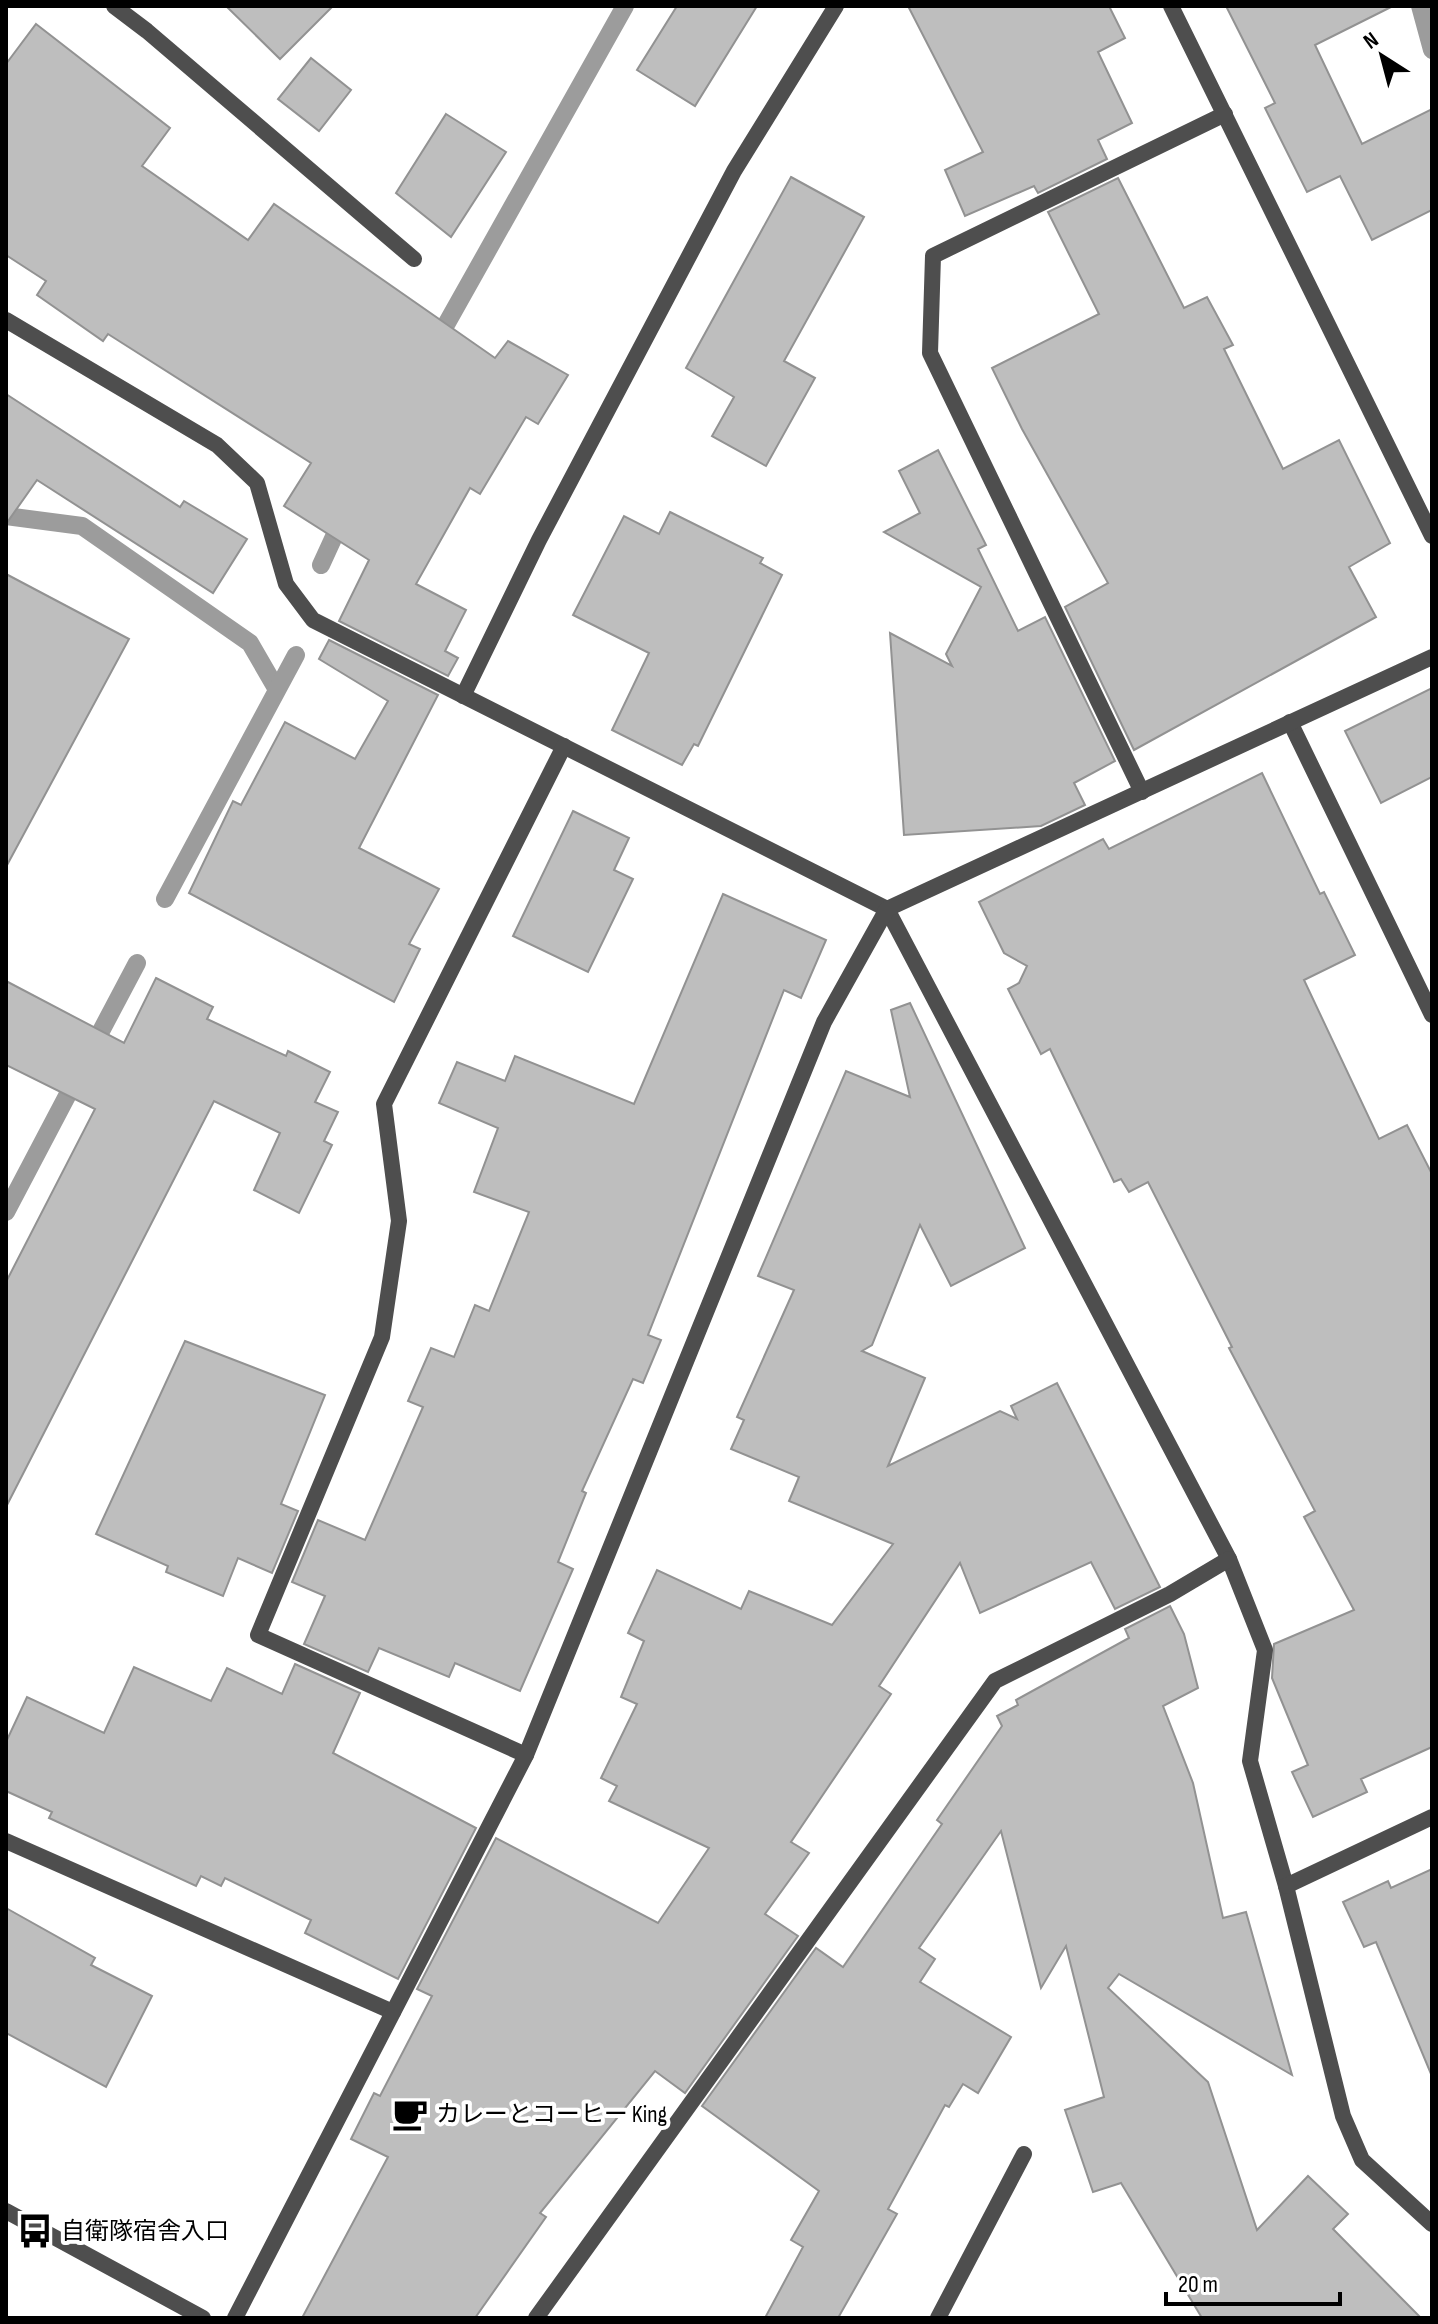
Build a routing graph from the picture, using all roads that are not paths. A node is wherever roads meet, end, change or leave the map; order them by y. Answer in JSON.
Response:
{"nodes":[{"id":1,"x":114,"y":6,"type":"edge"},
{"id":2,"x":836,"y":6,"type":"edge"},
{"id":3,"x":1171,"y":6,"type":"edge"},
{"id":4,"x":1225,"y":114,"type":"junction"},
{"id":5,"x":414,"y":259,"type":"dead end"},
{"id":6,"x":6,"y":320,"type":"edge"},
{"id":7,"x":1432,"y":536,"type":"edge"},
{"id":8,"x":1432,"y":657,"type":"edge"},
{"id":9,"x":463,"y":696,"type":"junction"},
{"id":10,"x":1290,"y":722,"type":"junction"},
{"id":11,"x":564,"y":746,"type":"junction"},
{"id":12,"x":1142,"y":792,"type":"junction"},
{"id":13,"x":887,"y":909,"type":"junction"},
{"id":14,"x":1432,"y":1015,"type":"edge"},
{"id":15,"x":1229,"y":1559,"type":"junction"},
{"id":16,"x":526,"y":1755,"type":"junction"},
{"id":17,"x":1432,"y":1817,"type":"edge"},
{"id":18,"x":6,"y":1841,"type":"edge"},
{"id":19,"x":1286,"y":1886,"type":"junction"},
{"id":20,"x":393,"y":2012,"type":"junction"},
{"id":21,"x":1024,"y":2154,"type":"dead end"},
{"id":22,"x":6,"y":2211,"type":"edge"},
{"id":23,"x":1432,"y":2224,"type":"edge"},
{"id":24,"x":203,"y":2318,"type":"edge"},
{"id":25,"x":235,"y":2318,"type":"edge"},
{"id":26,"x":536,"y":2318,"type":"edge"},
{"id":27,"x":938,"y":2318,"type":"edge"}],
"edges":[{"from":1,"to":5,"type":"street"},
{"from":2,"to":9,"type":"street"},
{"from":3,"to":4,"type":"street"},
{"from":4,"to":7,"type":"street"},
{"from":4,"to":12,"type":"street"},
{"from":6,"to":9,"type":"street"},
{"from":8,"to":10,"type":"street"},
{"from":9,"to":11,"type":"street"},
{"from":10,"to":12,"type":"street"},
{"from":10,"to":14,"type":"street"},
{"from":11,"to":13,"type":"street"},
{"from":11,"to":16,"type":"street"},
{"from":12,"to":13,"type":"street"},
{"from":13,"to":15,"type":"street"},
{"from":13,"to":16,"type":"street"},
{"from":15,"to":19,"type":"street"},
{"from":15,"to":26,"type":"street"},
{"from":16,"to":20,"type":"street"},
{"from":17,"to":19,"type":"street"},
{"from":18,"to":20,"type":"street"},
{"from":19,"to":23,"type":"street"},
{"from":20,"to":25,"type":"street"},
{"from":21,"to":27,"type":"street"},
{"from":22,"to":24,"type":"street"}]}
